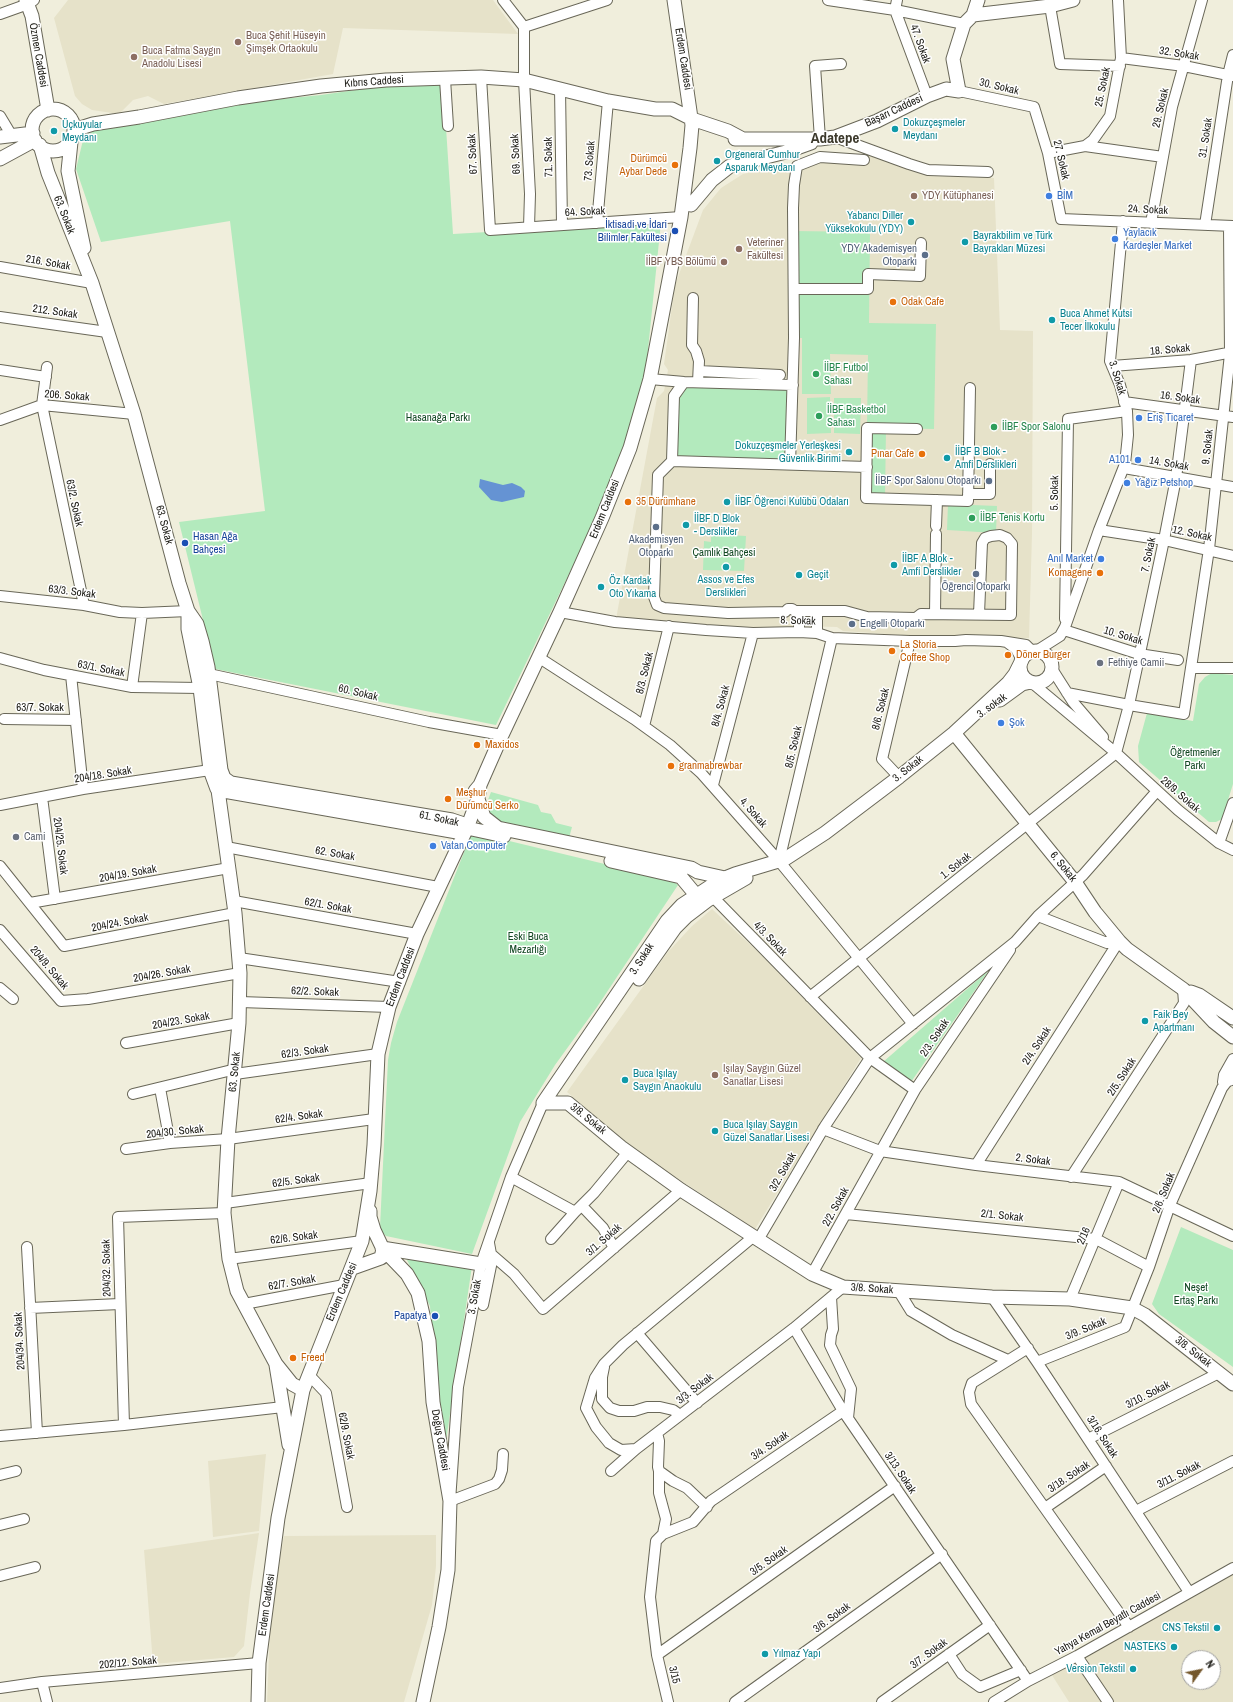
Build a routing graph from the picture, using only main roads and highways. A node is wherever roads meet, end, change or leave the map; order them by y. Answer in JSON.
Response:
{"nodes":[{"id":1,"x":674,"y":0,"type":"edge"},
{"id":2,"x":978,"y":0,"type":"edge"},
{"id":3,"x":1073,"y":0,"type":"edge"},
{"id":4,"x":30,"y":5,"type":"edge"},
{"id":5,"x":968,"y":20,"type":"junction"},
{"id":6,"x":53,"y":109,"type":"junction"},
{"id":7,"x":693,"y":124,"type":"junction"},
{"id":8,"x":72,"y":131,"type":"junction"},
{"id":9,"x":6,"y":136,"type":"edge"},
{"id":10,"x":36,"y":139,"type":"junction"},
{"id":11,"x":820,"y":140,"type":"junction"},
{"id":12,"x":0,"y":159,"type":"edge"},
{"id":13,"x":691,"y":205,"type":"junction"},
{"id":14,"x":681,"y":217,"type":"junction"},
{"id":15,"x":92,"y":283,"type":"junction"},
{"id":16,"x":1022,"y":660,"type":"junction"},
{"id":17,"x":203,"y":673,"type":"junction"},
{"id":18,"x":1031,"y":682,"type":"junction"},
{"id":19,"x":954,"y":733,"type":"junction"},
{"id":20,"x":215,"y":770,"type":"junction"},
{"id":21,"x":231,"y":783,"type":"junction"},
{"id":22,"x":480,"y":785,"type":"junction"},
{"id":23,"x":218,"y":790,"type":"junction"},
{"id":24,"x":478,"y":799,"type":"junction"},
{"id":25,"x":462,"y":827,"type":"junction"},
{"id":26,"x":779,"y":861,"type":"junction"},
{"id":27,"x":725,"y":878,"type":"junction"},
{"id":28,"x":696,"y":895,"type":"junction"},
{"id":29,"x":713,"y":897,"type":"junction"},
{"id":30,"x":1183,"y":989,"type":"junction"},
{"id":31,"x":1233,"y":1018,"type":"edge"},
{"id":32,"x":1233,"y":1036,"type":"edge"},
{"id":33,"x":543,"y":1103,"type":"junction"},
{"id":34,"x":371,"y":1187,"type":"junction"},
{"id":35,"x":362,"y":1242,"type":"junction"},
{"id":36,"x":384,"y":1249,"type":"junction"},
{"id":37,"x":481,"y":1264,"type":"road end"},
{"id":38,"x":353,"y":1268,"type":"junction"},
{"id":39,"x":276,"y":1364,"type":"junction"},
{"id":40,"x":1233,"y":1384,"type":"edge"},
{"id":41,"x":303,"y":1390,"type":"junction"},
{"id":42,"x":291,"y":1453,"type":"junction"},
{"id":43,"x":258,"y":1702,"type":"edge"},
{"id":44,"x":423,"y":1702,"type":"edge"}],
"edges":[{"from":1,"to":7,"type":"main road","name":"Erdem Caddesi"},
{"from":2,"to":5,"type":"main road"},
{"from":3,"to":5,"type":"main road"},
{"from":4,"to":6,"type":"main road"},
{"from":5,"to":11,"type":"main road","name":"Başarı Caddesi"},
{"from":6,"to":8,"type":"main road"},
{"from":6,"to":10,"type":"main road"},
{"from":7,"to":8,"type":"main road","name":"Kıbrıs Caddesi"},
{"from":7,"to":11,"type":"main road","name":"Başarı Caddesi"},
{"from":7,"to":13,"type":"main road","name":"Erdem Caddesi"},
{"from":7,"to":14,"type":"main road","name":"Erdem Caddesi"},
{"from":8,"to":10,"type":"main road"},
{"from":8,"to":15,"type":"main road","name":"63. Sokak"},
{"from":9,"to":10,"type":"main road"},
{"from":10,"to":12,"type":"main road"},
{"from":10,"to":15,"type":"main road","name":"63. Sokak"},
{"from":11,"to":13,"type":"main road","name":"Başarı Caddesi"},
{"from":13,"to":14,"type":"main road","name":"Erdem Caddesi"},
{"from":14,"to":22,"type":"main road","name":"Erdem Caddesi"},
{"from":15,"to":17,"type":"main road","name":"63. Sokak"},
{"from":16,"to":18,"type":"main road"},
{"from":16,"to":18,"type":"main road"},
{"from":16,"to":19,"type":"main road","name":"3. Sokak"},
{"from":17,"to":20,"type":"main road"},
{"from":17,"to":20,"type":"main road"},
{"from":18,"to":19,"type":"main road","name":"3. sokak"},
{"from":19,"to":26,"type":"main road","name":"3. Sokak"},
{"from":19,"to":30,"type":"main road","name":"6. Sokak"},
{"from":20,"to":21,"type":"main road"},
{"from":20,"to":23,"type":"main road","name":"63. Sokak"},
{"from":21,"to":23,"type":"main road"},
{"from":21,"to":25,"type":"main road","name":"61. Sokak"},
{"from":22,"to":24,"type":"main road","name":"Erdem Caddesi"},
{"from":22,"to":25,"type":"main road","name":"Erdem Caddesi"},
{"from":23,"to":25,"type":"main road","name":"61. Sokak"},
{"from":23,"to":39,"type":"main road","name":"63. Sokak"},
{"from":24,"to":25,"type":"main road","name":"Erdem Caddesi"},
{"from":24,"to":27,"type":"main road"},
{"from":25,"to":28,"type":"main road"},
{"from":25,"to":34,"type":"main road","name":"Erdem Caddesi"},
{"from":26,"to":27,"type":"main road","name":"3. Sokak"},
{"from":26,"to":29,"type":"main road","name":"3. Sokak"},
{"from":27,"to":28,"type":"main road","name":"3. Sokak"},
{"from":28,"to":29,"type":"main road"},
{"from":28,"to":33,"type":"main road","name":"3. Sokak"},
{"from":29,"to":33,"type":"main road","name":"3. Sokak"},
{"from":30,"to":31,"type":"main road","name":"6. Sokak"},
{"from":30,"to":32,"type":"main road","name":"6. Sokak"},
{"from":33,"to":40,"type":"main road","name":"3/8. Sokak"},
{"from":34,"to":35,"type":"main road","name":"Erdem Caddesi"},
{"from":34,"to":36,"type":"main road","name":"Doğuş Caddesi"},
{"from":35,"to":36,"type":"main road"},
{"from":35,"to":38,"type":"main road","name":"Erdem Caddesi"},
{"from":36,"to":37,"type":"main road"},
{"from":36,"to":38,"type":"main road"},
{"from":36,"to":44,"type":"main road","name":"Doğuş Caddesi"},
{"from":38,"to":41,"type":"main road","name":"Erdem Caddesi"},
{"from":39,"to":41,"type":"main road"},
{"from":39,"to":42,"type":"main road"},
{"from":41,"to":42,"type":"main road","name":"Erdem Caddesi"},
{"from":42,"to":43,"type":"main road","name":"Erdem Caddesi"}]}
